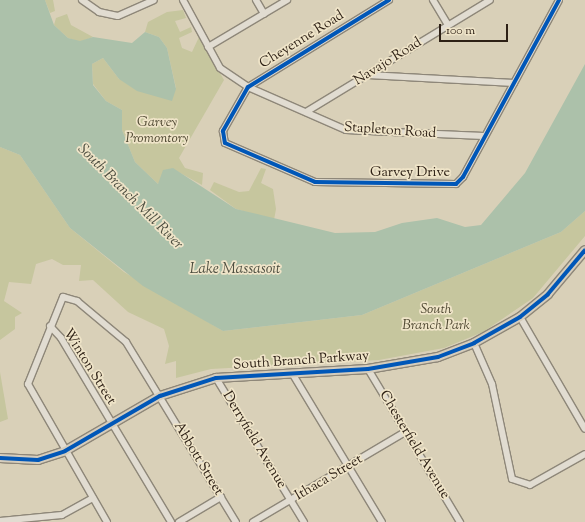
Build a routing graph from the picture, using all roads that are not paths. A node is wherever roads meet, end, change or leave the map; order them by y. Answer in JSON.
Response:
{"nodes":[{"id":1,"x":82,"y":0,"type":"edge"},
{"id":2,"x":154,"y":0,"type":"edge"},
{"id":3,"x":183,"y":0,"type":"edge"},
{"id":4,"x":256,"y":0,"type":"edge"},
{"id":5,"x":287,"y":0,"type":"edge"},
{"id":6,"x":389,"y":0,"type":"edge"},
{"id":7,"x":433,"y":0,"type":"edge"},
{"id":8,"x":490,"y":0,"type":"edge"},
{"id":9,"x":559,"y":0,"type":"edge"},
{"id":10,"x":264,"y":14,"type":"junction"},
{"id":11,"x":448,"y":25,"type":"junction"},
{"id":12,"x":208,"y":47,"type":"junction"},
{"id":13,"x":368,"y":75,"type":"junction"},
{"id":14,"x":514,"y":83,"type":"junction"},
{"id":15,"x":248,"y":87,"type":"junction"},
{"id":16,"x":306,"y":112,"type":"junction"},
{"id":17,"x":484,"y":136,"type":"junction"},
{"id":18,"x":585,"y":250,"type":"edge"},
{"id":19,"x":520,"y":317,"type":"junction"},
{"id":20,"x":50,"y":326,"type":"junction"},
{"id":21,"x":474,"y":344,"type":"junction"},
{"id":22,"x":368,"y":369,"type":"junction"},
{"id":23,"x":292,"y":373,"type":"junction"},
{"id":24,"x":216,"y":378,"type":"junction"},
{"id":25,"x":160,"y":396,"type":"junction"},
{"id":26,"x":112,"y":424,"type":"junction"},
{"id":27,"x":585,"y":429,"type":"edge"},
{"id":28,"x":405,"y":432,"type":"junction"},
{"id":29,"x":65,"y":451,"type":"junction"},
{"id":30,"x":585,"y":454,"type":"edge"},
{"id":31,"x":0,"y":458,"type":"edge"},
{"id":32,"x":348,"y":466,"type":"junction"},
{"id":33,"x":221,"y":497,"type":"junction"},
{"id":34,"x":93,"y":498,"type":"junction"},
{"id":35,"x":291,"y":501,"type":"junction"},
{"id":36,"x":0,"y":521,"type":"edge"},
{"id":37,"x":108,"y":522,"type":"edge"},
{"id":38,"x":171,"y":522,"type":"edge"},
{"id":39,"x":179,"y":522,"type":"edge"},
{"id":40,"x":236,"y":522,"type":"edge"},
{"id":41,"x":253,"y":522,"type":"edge"},
{"id":42,"x":304,"y":522,"type":"edge"},
{"id":43,"x":382,"y":522,"type":"edge"},
{"id":44,"x":460,"y":522,"type":"edge"}],
"edges":[{"from":1,"to":2,"type":"street"},
{"from":3,"to":12,"type":"street","name":"Stapleton Road"},
{"from":4,"to":10,"type":"street"},
{"from":5,"to":10,"type":"street"},
{"from":6,"to":15,"type":"street","name":"Cheyenne Road"},
{"from":7,"to":11,"type":"street"},
{"from":8,"to":11,"type":"street","name":"Navajo Road"},
{"from":9,"to":14,"type":"street","name":"Garvey Drive"},
{"from":10,"to":12,"type":"street"},
{"from":11,"to":13,"type":"street","name":"Navajo Road"},
{"from":12,"to":15,"type":"street","name":"Stapleton Road"},
{"from":13,"to":14,"type":"street"},
{"from":13,"to":16,"type":"street","name":"Navajo Road"},
{"from":14,"to":17,"type":"street","name":"Garvey Drive"},
{"from":15,"to":16,"type":"street","name":"Stapleton Road"},
{"from":15,"to":17,"type":"street","name":"Garvey Drive"},
{"from":16,"to":17,"type":"street","name":"Stapleton Road"},
{"from":18,"to":19,"type":"main road","name":"South Branch Parkway"},
{"from":19,"to":21,"type":"main road","name":"South Branch Parkway"},
{"from":19,"to":27,"type":"street"},
{"from":20,"to":25,"type":"street","name":"Abbott Street"},
{"from":20,"to":26,"type":"street","name":"Winton Street"},
{"from":20,"to":29,"type":"street"},
{"from":21,"to":22,"type":"main road","name":"South Branch Parkway"},
{"from":21,"to":30,"type":"street"},
{"from":22,"to":23,"type":"main road","name":"South Branch Parkway"},
{"from":22,"to":28,"type":"street","name":"Chesterfield Avenue"},
{"from":23,"to":24,"type":"main road","name":"South Branch Parkway"},
{"from":23,"to":32,"type":"street"},
{"from":24,"to":25,"type":"main road","name":"South Branch Parkway"},
{"from":24,"to":35,"type":"street","name":"Derryfield Avenue"},
{"from":25,"to":26,"type":"main road","name":"South Branch Parkway"},
{"from":25,"to":33,"type":"street","name":"Abbott Street"},
{"from":26,"to":29,"type":"main road","name":"South Branch Parkway"},
{"from":26,"to":38,"type":"street","name":"Winton Street"},
{"from":28,"to":32,"type":"street","name":"Ithaca Street"},
{"from":28,"to":44,"type":"street","name":"Chesterfield Avenue"},
{"from":29,"to":31,"type":"main road","name":"South Branch Parkway"},
{"from":29,"to":34,"type":"street"},
{"from":32,"to":35,"type":"street","name":"Ithaca Street"},
{"from":32,"to":43,"type":"street"},
{"from":33,"to":39,"type":"street"},
{"from":33,"to":40,"type":"street","name":"Abbott Street"},
{"from":34,"to":36,"type":"street"},
{"from":34,"to":37,"type":"street"},
{"from":35,"to":41,"type":"street","name":"Ithaca Street"},
{"from":35,"to":42,"type":"street","name":"Derryfield Avenue"}]}
